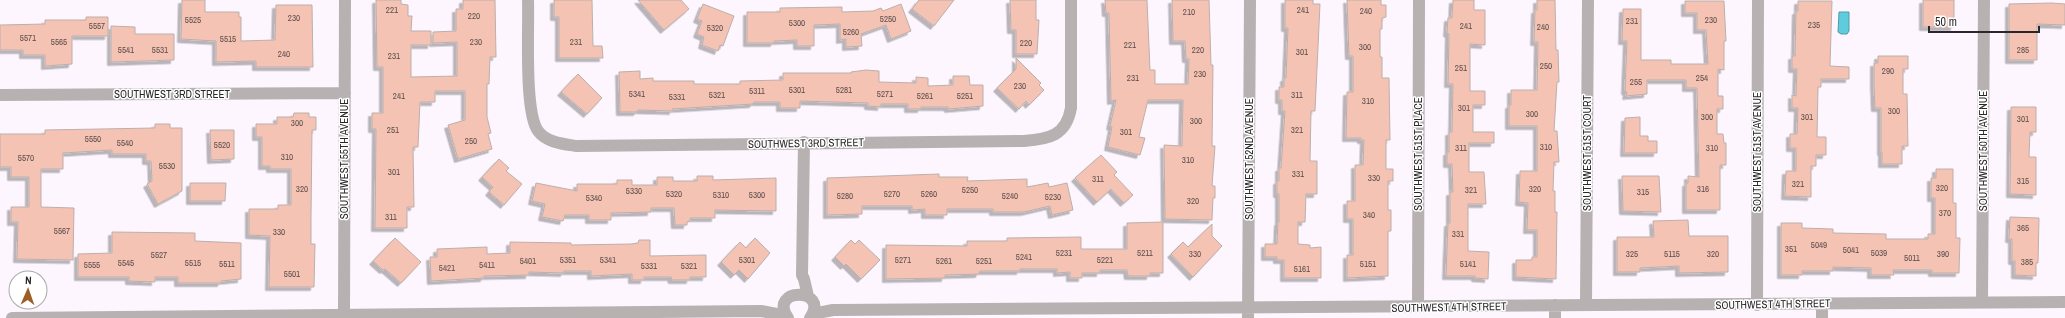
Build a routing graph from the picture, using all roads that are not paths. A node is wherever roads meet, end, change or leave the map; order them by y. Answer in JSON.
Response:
{"nodes":[{"id":1,"x":344,"y":0,"type":"edge"},
{"id":2,"x":528,"y":0,"type":"edge"},
{"id":3,"x":1071,"y":0,"type":"edge"},
{"id":4,"x":1250,"y":0,"type":"edge"},
{"id":5,"x":1419,"y":0,"type":"edge"},
{"id":6,"x":1588,"y":0,"type":"edge"},
{"id":7,"x":1758,"y":0,"type":"edge"},
{"id":8,"x":1984,"y":0,"type":"edge"},
{"id":9,"x":344,"y":93,"type":"junction"},
{"id":10,"x":0,"y":95,"type":"edge"},
{"id":11,"x":804,"y":142,"type":"junction"},
{"id":12,"x":802,"y":275,"type":"junction"},
{"id":13,"x":789,"y":299,"type":"junction"},
{"id":14,"x":2065,"y":302,"type":"edge"},
{"id":15,"x":1982,"y":303,"type":"junction"},
{"id":16,"x":1822,"y":304,"type":"junction"},
{"id":17,"x":1555,"y":305,"type":"junction"},
{"id":18,"x":1586,"y":305,"type":"junction"},
{"id":19,"x":1756,"y":305,"type":"junction"},
{"id":20,"x":811,"y":307,"type":"edge"},
{"id":21,"x":1418,"y":307,"type":"junction"},
{"id":22,"x":762,"y":311,"type":"junction"},
{"id":23,"x":1248,"y":313,"type":"edge"},
{"id":24,"x":1022,"y":314,"type":"edge"},
{"id":25,"x":344,"y":316,"type":"edge"},
{"id":26,"x":788,"y":317,"type":"edge"},
{"id":27,"x":12,"y":318,"type":"edge"},
{"id":28,"x":1555,"y":318,"type":"edge"},
{"id":29,"x":1822,"y":318,"type":"edge"}],
"edges":[{"from":1,"to":9,"type":"street","name":"SOUTHWEST 55TH AVENUE"},
{"from":2,"to":11,"type":"street","name":"SOUTHWEST 3RD STREET"},
{"from":3,"to":11,"type":"street","name":"SOUTHWEST 3RD STREET"},
{"from":4,"to":23,"type":"street","name":"SOUTHWEST 52ND AVENUE"},
{"from":5,"to":21,"type":"street","name":"SOUTHWEST 51ST PLACE"},
{"from":6,"to":18,"type":"street","name":"SOUTHWEST 51ST COURT"},
{"from":7,"to":19,"type":"street","name":"SOUTHWEST 51ST AVENUE"},
{"from":8,"to":15,"type":"street","name":"SOUTHWEST 50TH AVENUE"},
{"from":9,"to":10,"type":"street","name":"SOUTHWEST 3RD STREET"},
{"from":9,"to":25,"type":"street","name":"SOUTHWEST 55TH AVENUE"},
{"from":11,"to":12,"type":"street"},
{"from":12,"to":13,"type":"street"},
{"from":12,"to":20,"type":"street"},
{"from":13,"to":20,"type":"street","name":"SOUTHWEST 4TH STREET"},
{"from":13,"to":22,"type":"street","name":"SOUTHWEST 4TH STREET"},
{"from":13,"to":26,"type":"street","name":"SOUTHWEST 4TH STREET"},
{"from":14,"to":15,"type":"street","name":"SOUTHWEST 4TH STREET"},
{"from":15,"to":16,"type":"street","name":"SOUTHWEST 4TH STREET"},
{"from":16,"to":19,"type":"street","name":"SOUTHWEST 4TH STREET"},
{"from":16,"to":29,"type":"street"},
{"from":17,"to":18,"type":"street","name":"SOUTHWEST 4TH STREET"},
{"from":17,"to":21,"type":"street","name":"SOUTHWEST 4TH STREET"},
{"from":17,"to":28,"type":"street"},
{"from":18,"to":19,"type":"street","name":"SOUTHWEST 4TH STREET"},
{"from":20,"to":24,"type":"street","name":"SOUTHWEST 4TH STREET"},
{"from":21,"to":23,"type":"street","name":"SOUTHWEST 4TH STREET"},
{"from":22,"to":25,"type":"street","name":"SOUTHWEST 4TH STREET"},
{"from":22,"to":26,"type":"street","name":"SOUTHWEST 4TH STREET"},
{"from":23,"to":24,"type":"street","name":"SOUTHWEST 4TH STREET"},
{"from":25,"to":27,"type":"street","name":"SOUTHWEST 4TH STREET"}]}
